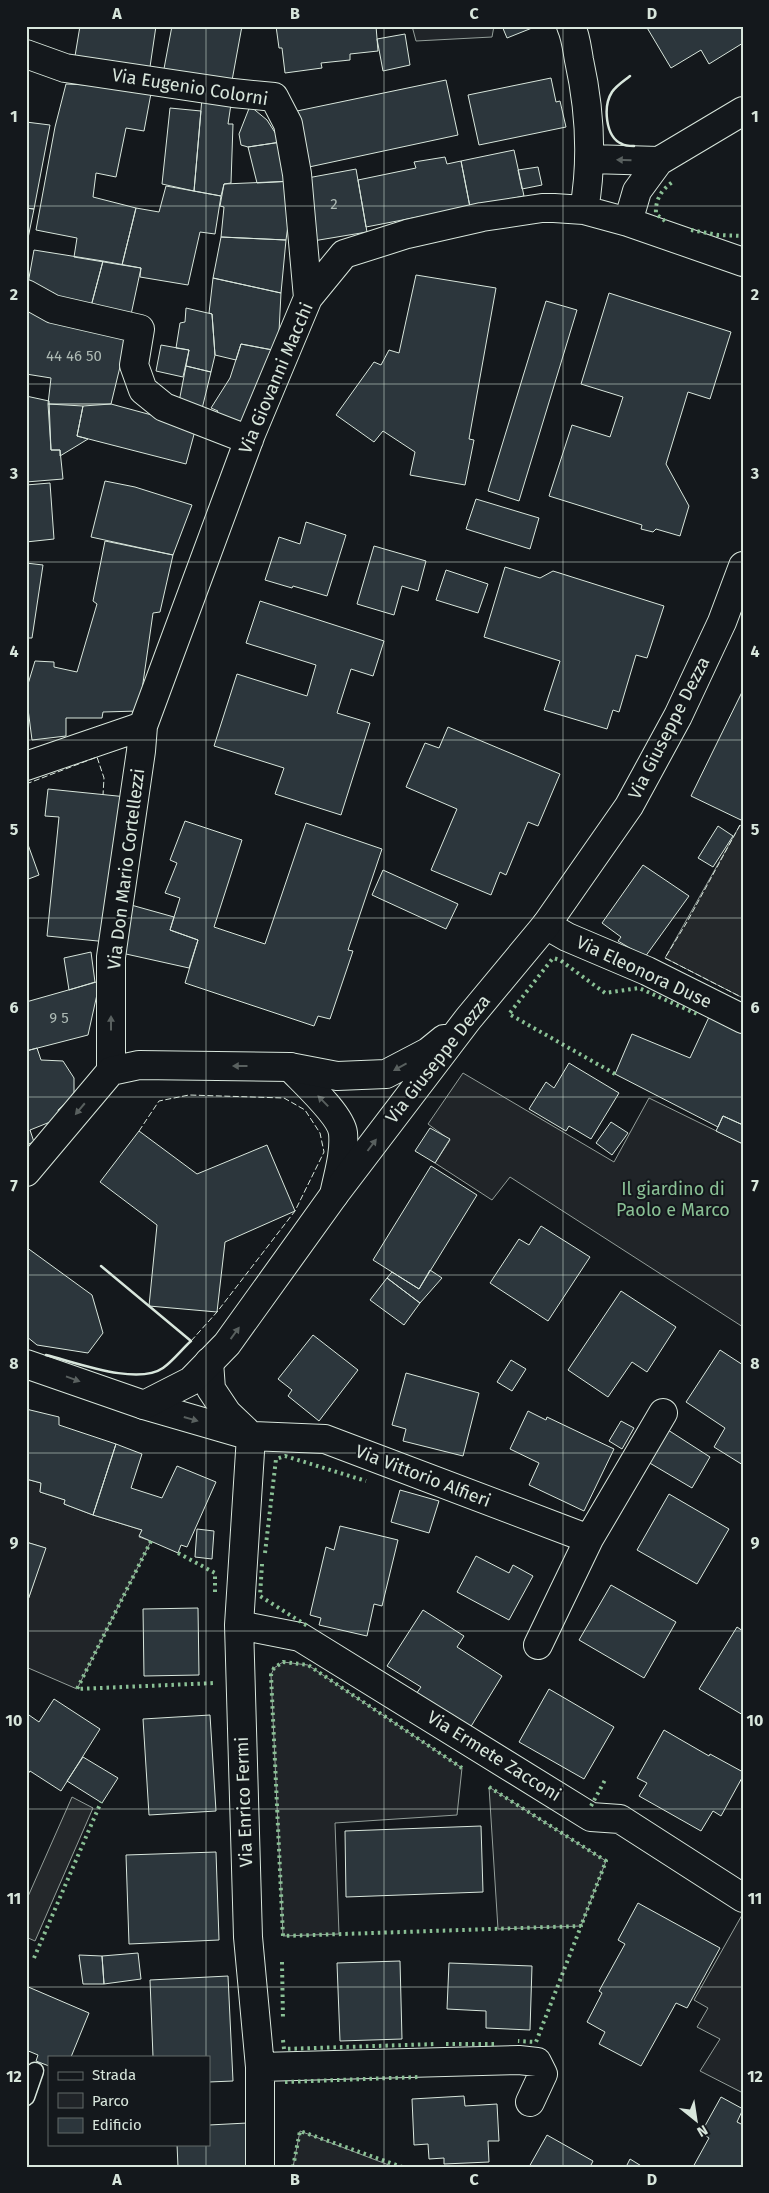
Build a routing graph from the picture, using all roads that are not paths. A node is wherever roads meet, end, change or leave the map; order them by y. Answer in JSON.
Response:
{"nodes":[{"id":1,"x":571,"y":26,"type":"edge"},
{"id":2,"x":26,"y":54,"type":"edge"},
{"id":3,"x":743,"y":111,"type":"edge"},
{"id":4,"x":590,"y":159,"type":"junction"},
{"id":5,"x":659,"y":161,"type":"junction"},
{"id":6,"x":584,"y":210,"type":"junction"},
{"id":7,"x":628,"y":222,"type":"junction"},
{"id":8,"x":743,"y":262,"type":"edge"},
{"id":9,"x":26,"y":294,"type":"edge"},
{"id":10,"x":308,"y":298,"type":"junction"},
{"id":11,"x":249,"y":440,"type":"junction"},
{"id":12,"x":743,"y":566,"type":"edge"},
{"id":13,"x":143,"y":726,"type":"junction"},
{"id":14,"x":28,"y":761,"type":"edge"},
{"id":15,"x":546,"y":925,"type":"junction"},
{"id":16,"x":468,"y":1019,"type":"junction"},
{"id":17,"x":743,"y":1019,"type":"edge"},
{"id":18,"x":290,"y":1067,"type":"junction"},
{"id":19,"x":112,"y":1072,"type":"junction"},
{"id":20,"x":26,"y":1172,"type":"edge"},
{"id":21,"x":334,"y":1195,"type":"junction"},
{"id":22,"x":209,"y":1362,"type":"junction"},
{"id":23,"x":26,"y":1364,"type":"edge"},
{"id":24,"x":144,"y":1405,"type":"junction"},
{"id":25,"x":663,"y":1413,"type":"dead end"},
{"id":26,"x":251,"y":1436,"type":"junction"},
{"id":27,"x":590,"y":1539,"type":"junction"},
{"id":28,"x":239,"y":1624,"type":"junction"},
{"id":29,"x":538,"y":1645,"type":"dead end"},
{"id":30,"x":743,"y":1898,"type":"edge"},
{"id":31,"x":260,"y":2066,"type":"junction"},
{"id":32,"x":35,"y":2071,"type":"dead end"},
{"id":33,"x":26,"y":2097,"type":"edge"},
{"id":34,"x":530,"y":2102,"type":"dead end"},
{"id":35,"x":260,"y":2167,"type":"edge"}],
"edges":[{"from":1,"to":4,"type":"street"},
{"from":2,"to":10,"type":"street","name":"Via Eugenio Colorni"},
{"from":3,"to":5,"type":"street"},
{"from":5,"to":4,"type":"street","one_way":true},
{"from":4,"to":6,"type":"street"},
{"from":5,"to":7,"type":"street"},
{"from":6,"to":7,"type":"street","name":"Via Giovanni Macchi"},
{"from":6,"to":10,"type":"street","name":"Via Giovanni Macchi"},
{"from":7,"to":8,"type":"street","name":"Via Giovanni Macchi"},
{"from":9,"to":11,"type":"street"},
{"from":10,"to":11,"type":"street","name":"Via Giovanni Macchi"},
{"from":11,"to":13,"type":"street","name":"Via Giovanni Macchi"},
{"from":12,"to":15,"type":"street","name":"Via Giuseppe Dezza"},
{"from":13,"to":14,"type":"street"},
{"from":19,"to":13,"type":"street","name":"Via Don Mario Cortellezzi","one_way":true},
{"from":15,"to":16,"type":"street","name":"Via Giuseppe Dezza"},
{"from":15,"to":17,"type":"street","name":"Via Eleonora Duse"},
{"from":16,"to":18,"type":"street","one_way":true},
{"from":21,"to":16,"type":"street","name":"Via Giuseppe Dezza","one_way":true},
{"from":18,"to":19,"type":"street","one_way":true},
{"from":21,"to":18,"type":"street","one_way":true},
{"from":19,"to":20,"type":"street","one_way":true},
{"from":22,"to":21,"type":"street","name":"Via Giuseppe Dezza","one_way":true},
{"from":22,"to":24,"type":"street","name":"Via Giuseppe Dezza"},
{"from":22,"to":26,"type":"street"},
{"from":23,"to":24,"type":"street","one_way":true},
{"from":24,"to":26,"type":"street","name":"Via Vittorio Alfieri","one_way":true},
{"from":25,"to":27,"type":"street"},
{"from":26,"to":27,"type":"street","name":"Via Vittorio Alfieri"},
{"from":26,"to":28,"type":"street","name":"Via Enrico Fermi"},
{"from":27,"to":29,"type":"street"},
{"from":28,"to":30,"type":"street","name":"Via Ermete Zacconi"},
{"from":28,"to":31,"type":"street","name":"Via Enrico Fermi"},
{"from":31,"to":34,"type":"street"},
{"from":31,"to":35,"type":"street","name":"Via Enrico Fermi"},
{"from":32,"to":33,"type":"lane"}]}
